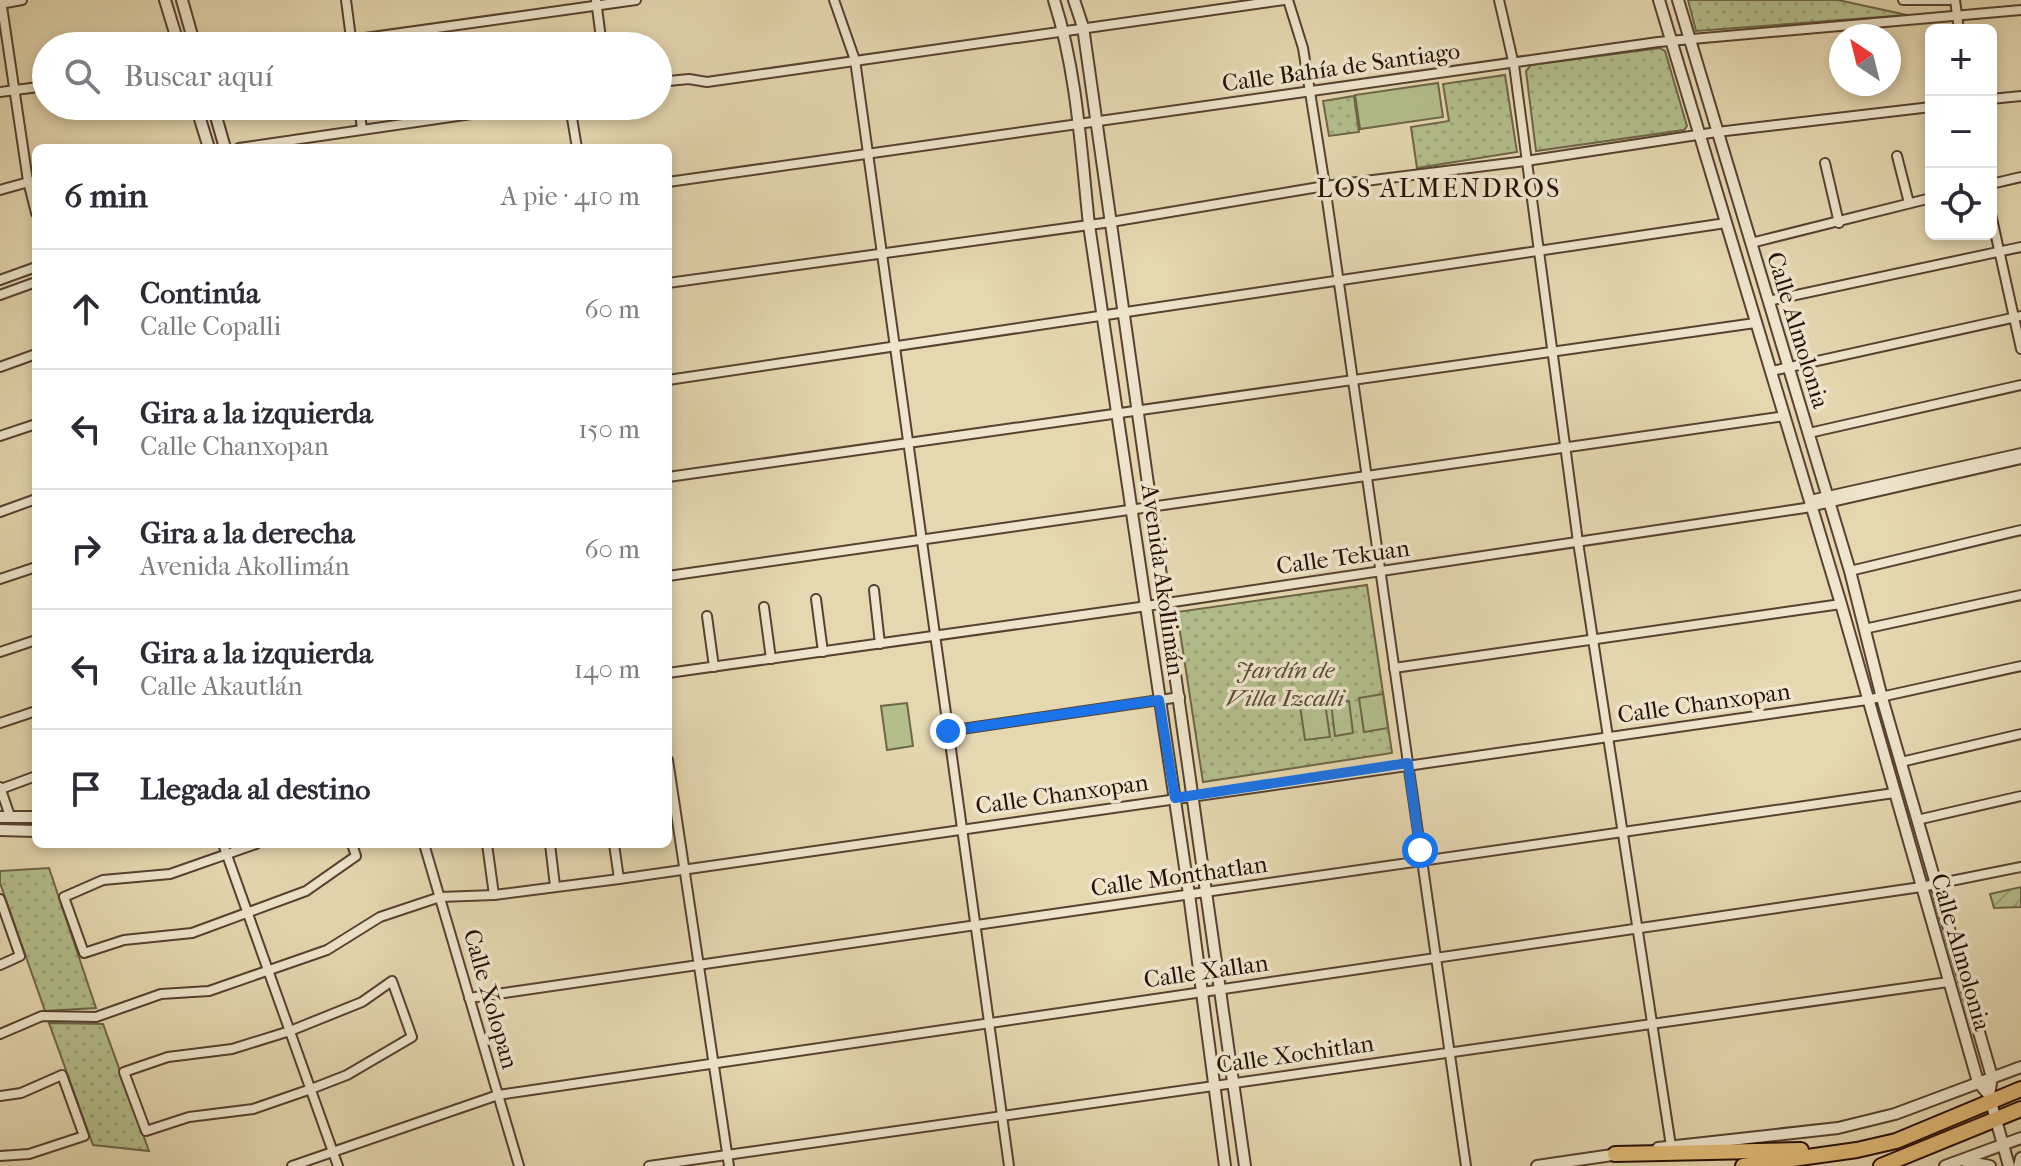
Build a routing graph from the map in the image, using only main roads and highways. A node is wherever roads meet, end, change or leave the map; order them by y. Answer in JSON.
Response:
{"nodes":[{"id":1,"x":2021,"y":1089,"type":"edge"},
{"id":2,"x":2021,"y":1109,"type":"edge"},
{"id":3,"x":1857,"y":1150,"type":"junction"},
{"id":4,"x":1615,"y":1154,"type":"road end"},
{"id":5,"x":1743,"y":1166,"type":"edge"},
{"id":6,"x":1881,"y":1166,"type":"edge"}],
"edges":[{"from":1,"to":3,"type":"highway"},
{"from":2,"to":6,"type":"highway"},
{"from":3,"to":4,"type":"highway"},
{"from":3,"to":5,"type":"highway"}]}
